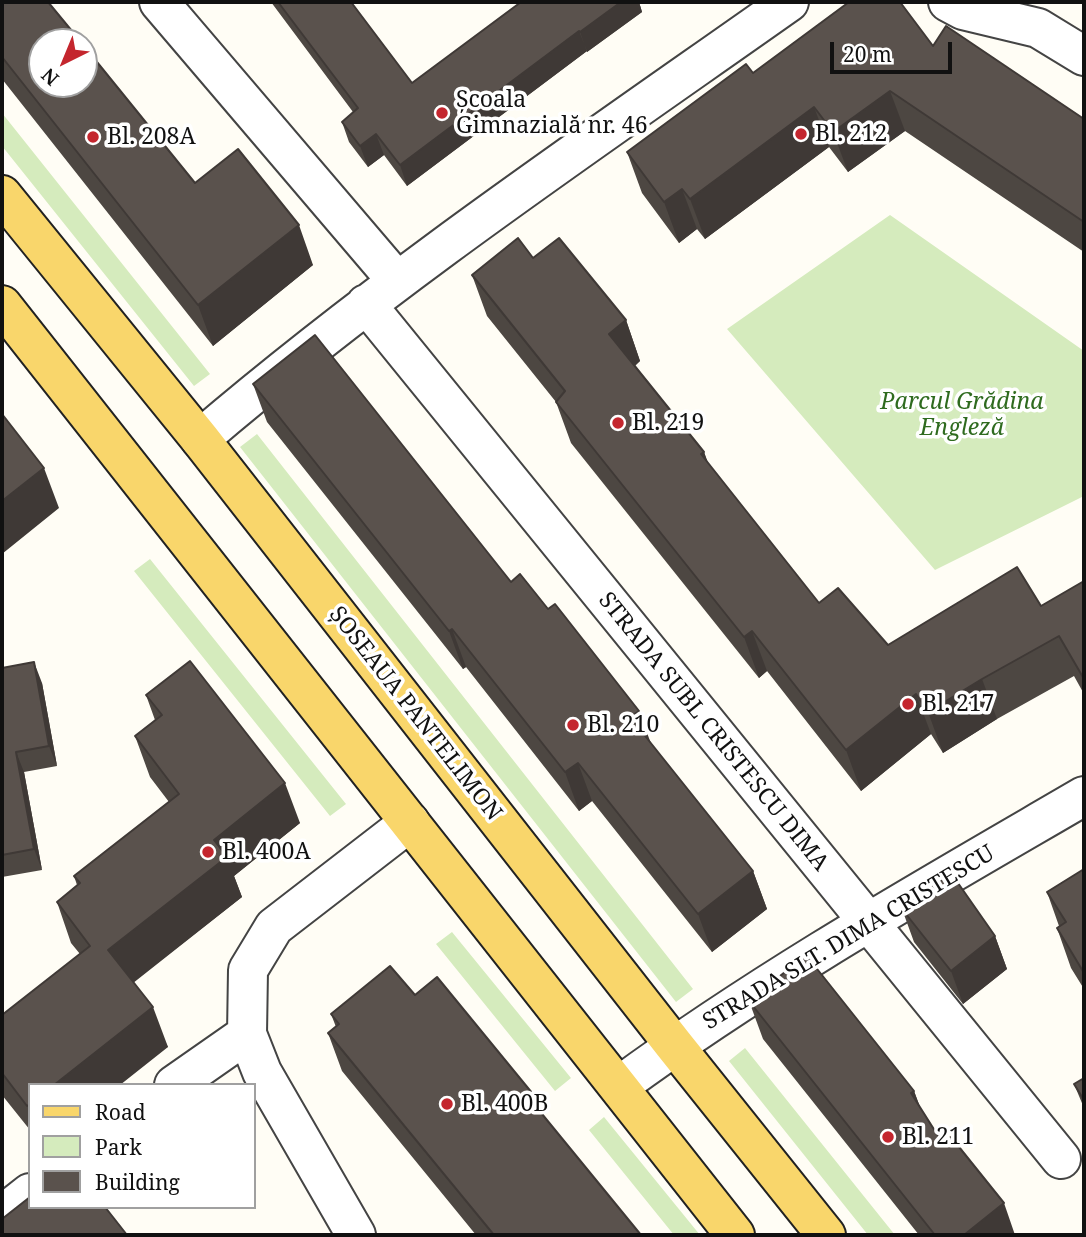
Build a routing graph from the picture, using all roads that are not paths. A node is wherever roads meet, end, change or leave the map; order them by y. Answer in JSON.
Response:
{"nodes":[{"id":1,"x":159,"y":2,"type":"edge"},
{"id":2,"x":789,"y":2,"type":"edge"},
{"id":3,"x":947,"y":2,"type":"edge"},
{"id":4,"x":1084,"y":57,"type":"edge"},
{"id":5,"x":2,"y":195,"type":"edge"},
{"id":6,"x":397,"y":281,"type":"junction"},
{"id":7,"x":366,"y":304,"type":"junction"},
{"id":8,"x":2,"y":305,"type":"edge"},
{"id":9,"x":200,"y":439,"type":"junction"},
{"id":10,"x":1084,"y":796,"type":"edge"},
{"id":11,"x":410,"y":822,"type":"junction"},
{"id":12,"x":868,"y":922,"type":"junction"},
{"id":13,"x":247,"y":1034,"type":"junction"},
{"id":14,"x":674,"y":1045,"type":"junction"},
{"id":15,"x":177,"y":1083,"type":"edge"},
{"id":16,"x":618,"y":1086,"type":"junction"},
{"id":17,"x":1061,"y":1158,"type":"dead end"},
{"id":18,"x":28,"y":1195,"type":"edge"},
{"id":19,"x":2,"y":1215,"type":"edge"},
{"id":20,"x":356,"y":1235,"type":"edge"},
{"id":21,"x":736,"y":1235,"type":"edge"},
{"id":22,"x":826,"y":1235,"type":"edge"}],
"edges":[{"from":1,"to":6,"type":"street"},
{"from":2,"to":6,"type":"street"},
{"from":3,"to":4,"type":"street"},
{"from":5,"to":9,"type":"main road","name":"ȘOSEAUA PANTELIMON"},
{"from":6,"to":7,"type":"street"},
{"from":7,"to":9,"type":"street"},
{"from":7,"to":12,"type":"street","name":"STRADA SUBL CRISTESCU DIMA"},
{"from":8,"to":11,"type":"main road"},
{"from":9,"to":14,"type":"main road","name":"ȘOSEAUA PANTELIMON"},
{"from":10,"to":12,"type":"street","name":"STRADA SLT. DIMA CRISTESCU"},
{"from":11,"to":13,"type":"street"},
{"from":11,"to":16,"type":"main road"},
{"from":12,"to":14,"type":"street","name":"STRADA SLT. DIMA CRISTESCU"},
{"from":12,"to":17,"type":"street","name":"STRADA SUBL CRISTESCU DIMA"},
{"from":13,"to":15,"type":"street"},
{"from":13,"to":20,"type":"street"},
{"from":14,"to":16,"type":"street","name":"STRADA SLT. DIMA CRISTESCU"},
{"from":14,"to":22,"type":"main road","name":"ȘOSEAUA PANTELIMON"},
{"from":16,"to":21,"type":"main road"},
{"from":18,"to":19,"type":"street"}]}
